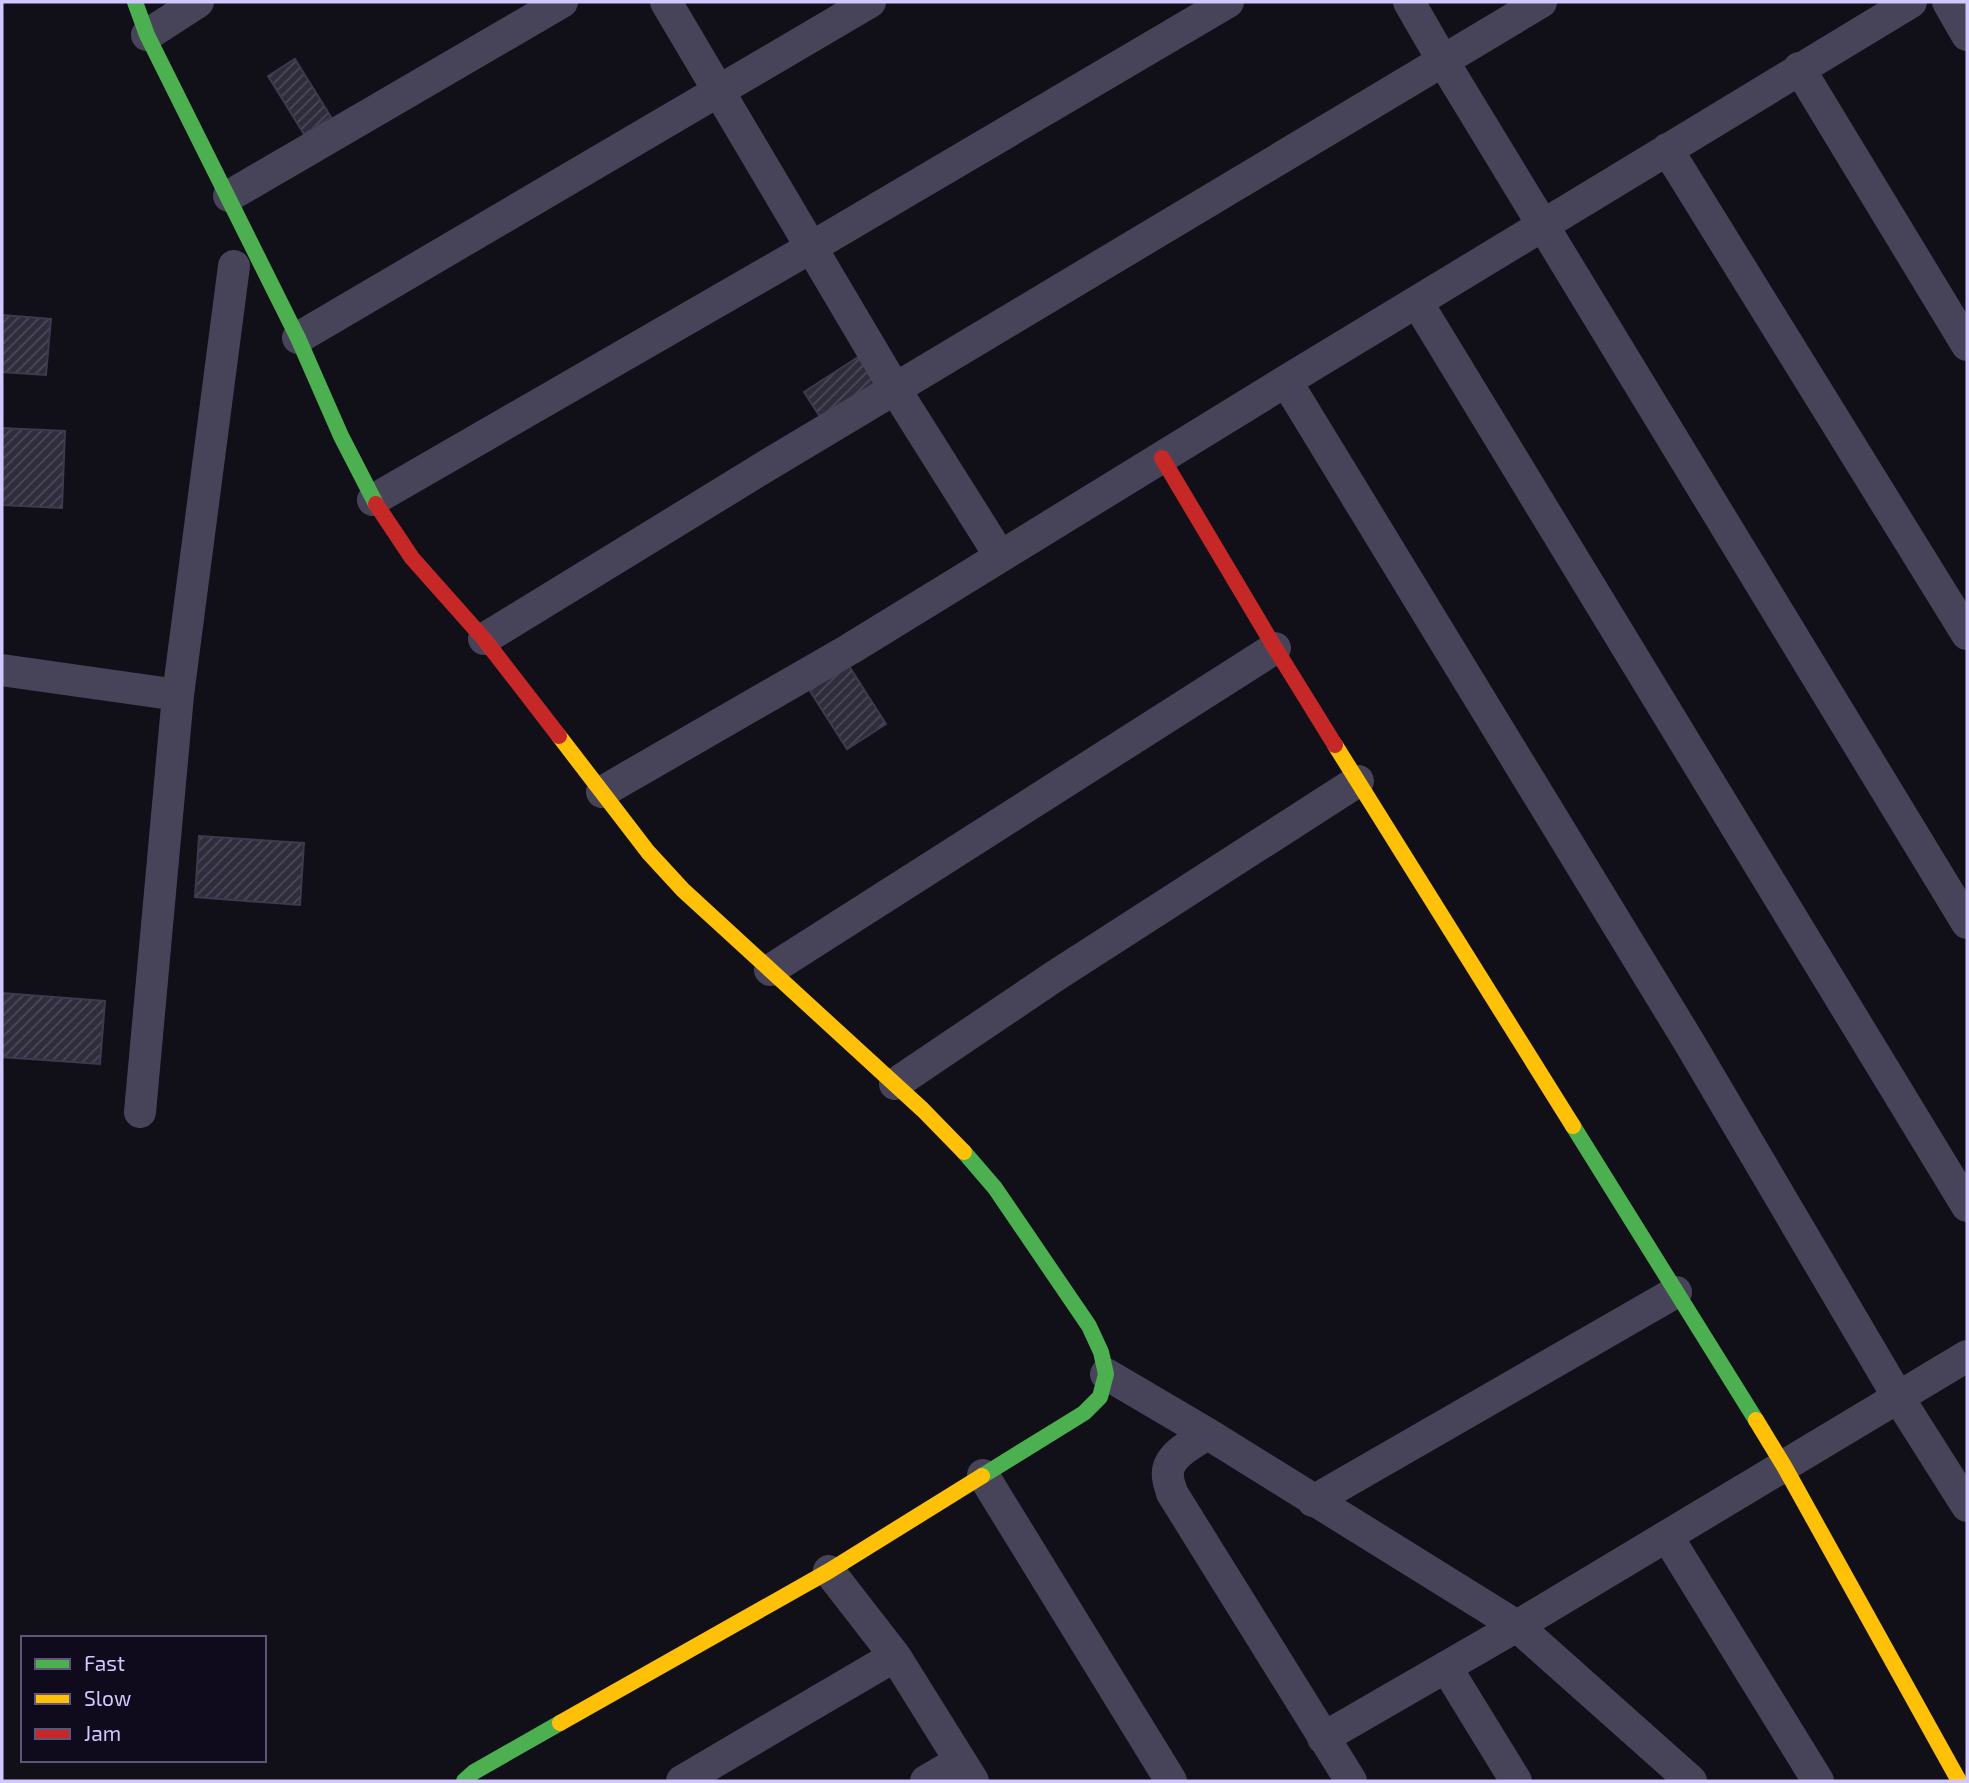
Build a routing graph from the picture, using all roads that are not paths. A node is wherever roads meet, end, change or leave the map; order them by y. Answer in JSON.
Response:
{"nodes":[{"id":1,"x":135,"y":2,"type":"edge"},
{"id":2,"x":198,"y":2,"type":"edge"},
{"id":3,"x":562,"y":2,"type":"edge"},
{"id":4,"x":666,"y":2,"type":"edge"},
{"id":5,"x":870,"y":2,"type":"edge"},
{"id":6,"x":1228,"y":2,"type":"edge"},
{"id":7,"x":1409,"y":2,"type":"edge"},
{"id":8,"x":1541,"y":2,"type":"edge"},
{"id":9,"x":1911,"y":2,"type":"edge"},
{"id":10,"x":1948,"y":2,"type":"edge"},
{"id":11,"x":147,"y":35,"type":"junction"},
{"id":12,"x":1967,"y":35,"type":"edge"},
{"id":13,"x":1443,"y":61,"type":"junction"},
{"id":14,"x":1800,"y":68,"type":"junction"},
{"id":15,"x":718,"y":91,"type":"junction"},
{"id":16,"x":1667,"y":149,"type":"junction"},
{"id":17,"x":229,"y":196,"type":"junction"},
{"id":18,"x":1543,"y":225,"type":"junction"},
{"id":19,"x":810,"y":248,"type":"junction"},
{"id":20,"x":234,"y":266,"type":"dead end"},
{"id":21,"x":1417,"y":302,"type":"junction"},
{"id":22,"x":298,"y":338,"type":"junction"},
{"id":23,"x":1967,"y":345,"type":"edge"},
{"id":24,"x":1286,"y":381,"type":"junction"},
{"id":25,"x":895,"y":389,"type":"junction"},
{"id":26,"x":1162,"y":457,"type":"junction"},
{"id":27,"x":373,"y":500,"type":"junction"},
{"id":28,"x":1000,"y":556,"type":"junction"},
{"id":29,"x":1967,"y":634,"type":"edge"},
{"id":30,"x":484,"y":639,"type":"junction"},
{"id":31,"x":1275,"y":648,"type":"junction"},
{"id":32,"x":2,"y":670,"type":"edge"},
{"id":33,"x":178,"y":695,"type":"junction"},
{"id":34,"x":1358,"y":781,"type":"junction"},
{"id":35,"x":601,"y":792,"type":"junction"},
{"id":36,"x":1967,"y":923,"type":"edge"},
{"id":37,"x":770,"y":970,"type":"junction"},
{"id":38,"x":895,"y":1084,"type":"junction"},
{"id":39,"x":140,"y":1112,"type":"dead end"},
{"id":40,"x":1967,"y":1206,"type":"edge"},
{"id":41,"x":1676,"y":1292,"type":"junction"},
{"id":42,"x":1967,"y":1356,"type":"edge"},
{"id":43,"x":1106,"y":1374,"type":"junction"},
{"id":44,"x":1898,"y":1397,"type":"junction"},
{"id":45,"x":1208,"y":1434,"type":"junction"},
{"id":46,"x":1784,"y":1466,"type":"junction"},
{"id":47,"x":983,"y":1475,"type":"junction"},
{"id":48,"x":1313,"y":1500,"type":"junction"},
{"id":49,"x":1967,"y":1506,"type":"edge"},
{"id":50,"x":1667,"y":1536,"type":"junction"},
{"id":51,"x":829,"y":1570,"type":"junction"},
{"id":52,"x":1517,"y":1626,"type":"junction"},
{"id":53,"x":895,"y":1656,"type":"junction"},
{"id":54,"x":1446,"y":1667,"type":"junction"},
{"id":55,"x":1324,"y":1738,"type":"junction"},
{"id":56,"x":966,"y":1771,"type":"edge"},
{"id":57,"x":464,"y":1781,"type":"edge"},
{"id":58,"x":682,"y":1781,"type":"edge"},
{"id":59,"x":926,"y":1781,"type":"edge"},
{"id":60,"x":1171,"y":1781,"type":"edge"},
{"id":61,"x":1351,"y":1781,"type":"edge"},
{"id":62,"x":1516,"y":1781,"type":"edge"},
{"id":63,"x":1691,"y":1781,"type":"edge"},
{"id":64,"x":1818,"y":1781,"type":"edge"},
{"id":65,"x":1959,"y":1781,"type":"edge"}],
"edges":[{"from":1,"to":11,"type":"street"},
{"from":2,"to":11,"type":"street"},
{"from":3,"to":17,"type":"street"},
{"from":4,"to":15,"type":"street"},
{"from":5,"to":15,"type":"street"},
{"from":6,"to":19,"type":"street"},
{"from":7,"to":13,"type":"street"},
{"from":8,"to":13,"type":"street"},
{"from":9,"to":14,"type":"street"},
{"from":10,"to":12,"type":"street"},
{"from":11,"to":17,"type":"street"},
{"from":13,"to":18,"type":"street"},
{"from":13,"to":25,"type":"street"},
{"from":14,"to":16,"type":"street"},
{"from":14,"to":23,"type":"street"},
{"from":15,"to":19,"type":"street"},
{"from":15,"to":22,"type":"street"},
{"from":16,"to":18,"type":"street"},
{"from":16,"to":29,"type":"street"},
{"from":17,"to":22,"type":"street"},
{"from":18,"to":21,"type":"street"},
{"from":18,"to":36,"type":"street"},
{"from":19,"to":25,"type":"street"},
{"from":19,"to":27,"type":"street"},
{"from":20,"to":33,"type":"street"},
{"from":21,"to":24,"type":"street"},
{"from":21,"to":40,"type":"street"},
{"from":22,"to":27,"type":"street"},
{"from":24,"to":26,"type":"street"},
{"from":24,"to":44,"type":"street"},
{"from":25,"to":28,"type":"street"},
{"from":25,"to":30,"type":"street"},
{"from":26,"to":28,"type":"street"},
{"from":26,"to":31,"type":"street"},
{"from":27,"to":30,"type":"street"},
{"from":28,"to":35,"type":"street"},
{"from":30,"to":35,"type":"street"},
{"from":31,"to":34,"type":"street"},
{"from":31,"to":37,"type":"street"},
{"from":32,"to":33,"type":"street"},
{"from":33,"to":39,"type":"street"},
{"from":34,"to":38,"type":"street"},
{"from":34,"to":41,"type":"street"},
{"from":35,"to":37,"type":"street"},
{"from":37,"to":38,"type":"street"},
{"from":38,"to":43,"type":"street"},
{"from":41,"to":46,"type":"street"},
{"from":41,"to":48,"type":"street"},
{"from":42,"to":44,"type":"street"},
{"from":43,"to":45,"type":"street"},
{"from":43,"to":47,"type":"street"},
{"from":44,"to":46,"type":"street"},
{"from":44,"to":49,"type":"street"},
{"from":45,"to":48,"type":"street"},
{"from":45,"to":55,"type":"street"},
{"from":46,"to":50,"type":"street"},
{"from":46,"to":65,"type":"street"},
{"from":47,"to":51,"type":"street"},
{"from":47,"to":60,"type":"street"},
{"from":48,"to":52,"type":"street"},
{"from":50,"to":52,"type":"street"},
{"from":50,"to":64,"type":"street"},
{"from":51,"to":53,"type":"street"},
{"from":51,"to":57,"type":"street"},
{"from":52,"to":54,"type":"street"},
{"from":52,"to":63,"type":"street"},
{"from":53,"to":56,"type":"street"},
{"from":53,"to":58,"type":"street"},
{"from":54,"to":55,"type":"street"},
{"from":54,"to":62,"type":"street"},
{"from":55,"to":61,"type":"street"},
{"from":56,"to":59,"type":"street"}]}
